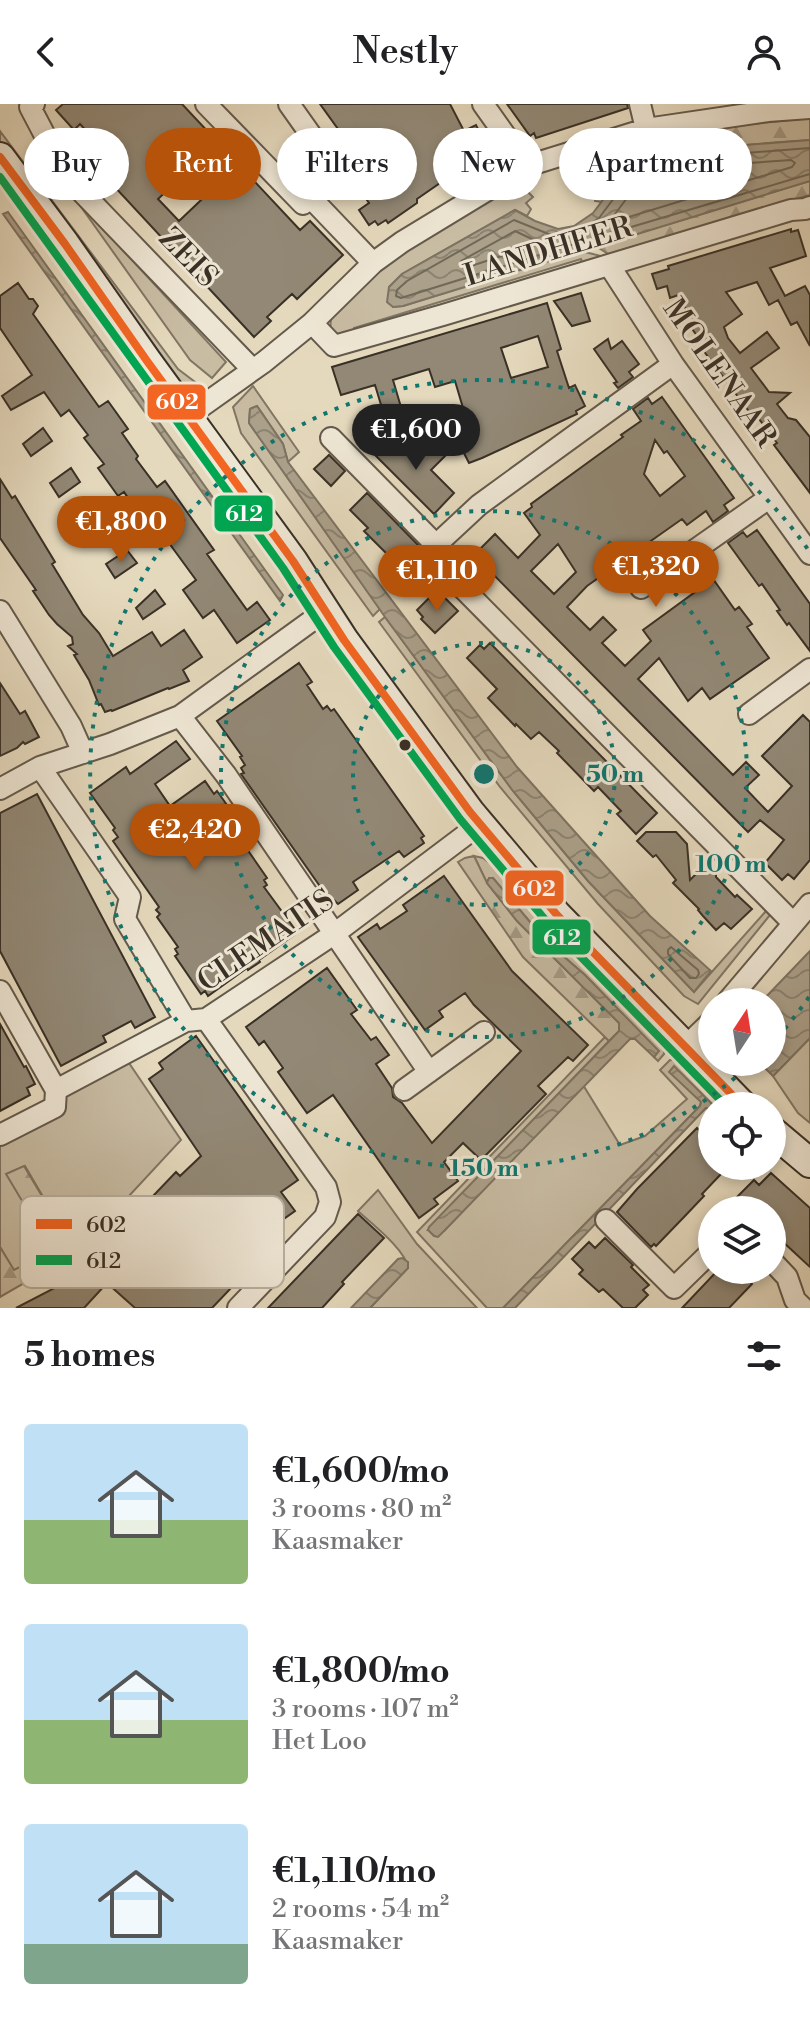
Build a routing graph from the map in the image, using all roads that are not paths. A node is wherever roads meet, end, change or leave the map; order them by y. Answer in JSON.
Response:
{"nodes":[{"id":1,"x":206,"y":104,"type":"edge"},
{"id":2,"x":289,"y":104,"type":"edge"},
{"id":3,"x":483,"y":104,"type":"edge"},
{"id":4,"x":640,"y":104,"type":"edge"},
{"id":5,"x":32,"y":106,"type":"edge"},
{"id":6,"x":768,"y":108,"type":"edge"},
{"id":7,"x":810,"y":108,"type":"edge"},
{"id":8,"x":306,"y":128,"type":"edge"},
{"id":9,"x":500,"y":128,"type":"edge"},
{"id":10,"x":646,"y":128,"type":"edge"},
{"id":11,"x":652,"y":128,"type":"edge"},
{"id":12,"x":1,"y":162,"type":"edge"},
{"id":13,"x":277,"y":177,"type":"edge"},
{"id":14,"x":313,"y":200,"type":"edge"},
{"id":15,"x":471,"y":200,"type":"edge"},
{"id":16,"x":808,"y":214,"type":"edge"},
{"id":17,"x":373,"y":263,"type":"junction"},
{"id":18,"x":609,"y":265,"type":"junction"},
{"id":19,"x":312,"y":323,"type":"junction"},
{"id":20,"x":673,"y":364,"type":"junction"},
{"id":21,"x":252,"y":369,"type":"junction"},
{"id":22,"x":188,"y":416,"type":"junction"},
{"id":23,"x":331,"y":438,"type":"dead end"},
{"id":24,"x":769,"y":498,"type":"junction"},
{"id":25,"x":436,"y":545,"type":"junction"},
{"id":26,"x":810,"y":554,"type":"edge"},
{"id":27,"x":641,"y":588,"type":"dead end"},
{"id":28,"x":0,"y":611,"type":"edge"},
{"id":29,"x":325,"y":611,"type":"junction"},
{"id":30,"x":810,"y":669,"type":"edge"},
{"id":31,"x":749,"y":714,"type":"dead end"},
{"id":32,"x":180,"y":716,"type":"junction"},
{"id":33,"x":83,"y":753,"type":"junction"},
{"id":34,"x":40,"y":767,"type":"junction"},
{"id":35,"x":0,"y":789,"type":"edge"},
{"id":36,"x":480,"y":824,"type":"junction"},
{"id":37,"x":810,"y":904,"type":"edge"},
{"id":38,"x":793,"y":923,"type":"junction"},
{"id":39,"x":334,"y":934,"type":"junction"},
{"id":40,"x":739,"y":988,"type":"edge"},
{"id":41,"x":0,"y":991,"type":"edge"},
{"id":42,"x":196,"y":1020,"type":"junction"},
{"id":43,"x":484,"y":1032,"type":"dead end"},
{"id":44,"x":698,"y":1034,"type":"edge"},
{"id":45,"x":685,"y":1047,"type":"junction"},
{"id":46,"x":429,"y":1072,"type":"junction"},
{"id":47,"x":56,"y":1090,"type":"junction"},
{"id":48,"x":404,"y":1090,"type":"dead end"},
{"id":49,"x":729,"y":1092,"type":"edge"},
{"id":50,"x":0,"y":1135,"type":"edge"},
{"id":51,"x":786,"y":1143,"type":"edge"},
{"id":52,"x":810,"y":1163,"type":"edge"},
{"id":53,"x":606,"y":1220,"type":"dead end"},
{"id":54,"x":284,"y":1260,"type":"edge"},
{"id":55,"x":698,"y":1265,"type":"edge"},
{"id":56,"x":786,"y":1276,"type":"edge"},
{"id":57,"x":257,"y":1288,"type":"edge"},
{"id":58,"x":238,"y":1308,"type":"edge"},
{"id":59,"x":803,"y":1308,"type":"edge"}],
"edges":[{"from":1,"to":13,"type":"street"},
{"from":2,"to":8,"type":"street"},
{"from":3,"to":9,"type":"street"},
{"from":4,"to":10,"type":"street"},
{"from":5,"to":21,"type":"street","name":"ZEIS"},
{"from":6,"to":7,"type":"street"},
{"from":6,"to":11,"type":"street"},
{"from":12,"to":22,"type":"street"},
{"from":14,"to":17,"type":"street"},
{"from":15,"to":17,"type":"street"},
{"from":16,"to":18,"type":"street","name":"LANDHEER"},
{"from":17,"to":19,"type":"street"},
{"from":18,"to":19,"type":"street","name":"LANDHEER"},
{"from":18,"to":20,"type":"street","name":"MOLENAAR"},
{"from":19,"to":21,"type":"street"},
{"from":20,"to":24,"type":"street","name":"MOLENAAR"},
{"from":20,"to":25,"type":"street"},
{"from":21,"to":22,"type":"street"},
{"from":22,"to":29,"type":"street"},
{"from":23,"to":25,"type":"street"},
{"from":24,"to":26,"type":"street","name":"MOLENAAR"},
{"from":24,"to":27,"type":"street"},
{"from":25,"to":38,"type":"street"},
{"from":28,"to":33,"type":"street"},
{"from":29,"to":32,"type":"street"},
{"from":29,"to":36,"type":"street"},
{"from":30,"to":31,"type":"street"},
{"from":32,"to":33,"type":"street"},
{"from":32,"to":39,"type":"street"},
{"from":33,"to":34,"type":"street"},
{"from":34,"to":35,"type":"street"},
{"from":34,"to":42,"type":"street"},
{"from":36,"to":39,"type":"street","name":"CLEMATIS"},
{"from":36,"to":45,"type":"street"},
{"from":37,"to":38,"type":"street"},
{"from":38,"to":40,"type":"street"},
{"from":39,"to":42,"type":"street","name":"CLEMATIS"},
{"from":39,"to":46,"type":"street"},
{"from":41,"to":47,"type":"street"},
{"from":42,"to":47,"type":"street","name":"CLEMATIS"},
{"from":42,"to":54,"type":"street"},
{"from":43,"to":46,"type":"street"},
{"from":44,"to":45,"type":"street"},
{"from":45,"to":49,"type":"street"},
{"from":46,"to":48,"type":"street"},
{"from":47,"to":50,"type":"street","name":"CLEMATIS"},
{"from":51,"to":52,"type":"street"},
{"from":53,"to":55,"type":"street"},
{"from":56,"to":59,"type":"street"},
{"from":57,"to":58,"type":"street"}]}
